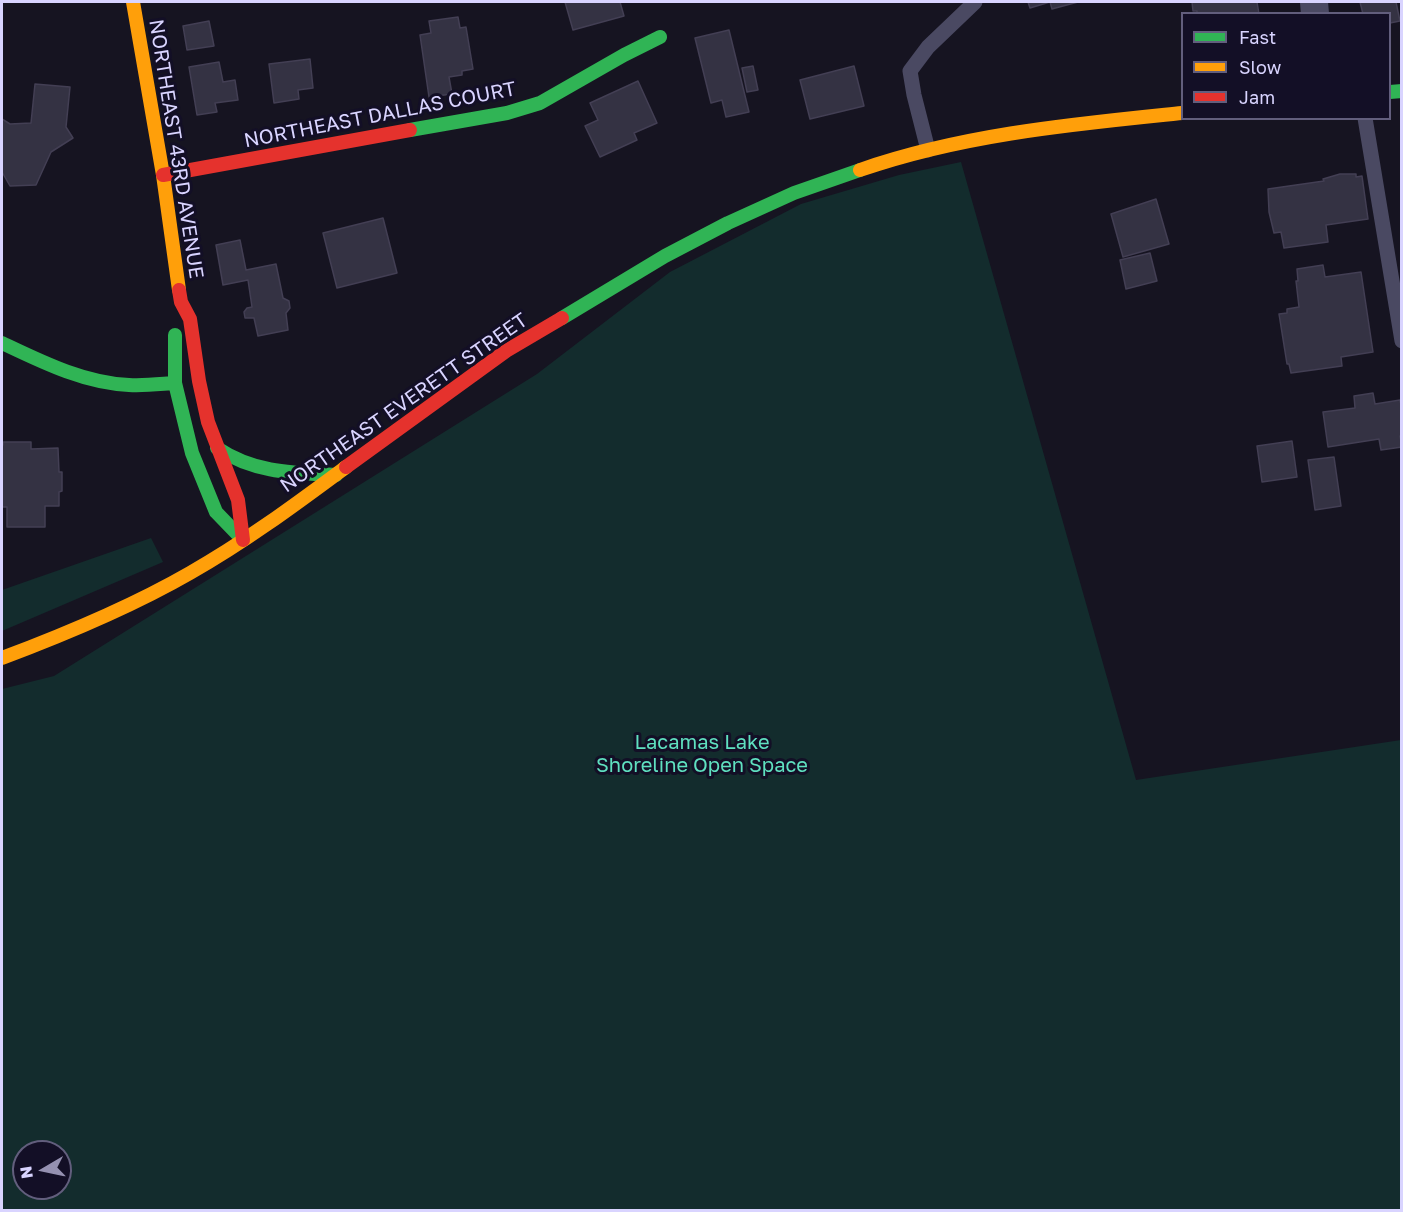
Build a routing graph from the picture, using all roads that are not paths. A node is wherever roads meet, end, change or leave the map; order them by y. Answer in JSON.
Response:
{"nodes":[{"id":1,"x":134,"y":2,"type":"edge"},
{"id":2,"x":975,"y":2,"type":"edge"},
{"id":3,"x":660,"y":37,"type":"dead end"},
{"id":4,"x":1181,"y":113,"type":"edge"},
{"id":5,"x":1365,"y":120,"type":"edge"},
{"id":6,"x":927,"y":150,"type":"junction"},
{"id":7,"x":163,"y":175,"type":"junction"},
{"id":8,"x":180,"y":302,"type":"junction"},
{"id":9,"x":1401,"y":341,"type":"edge"},
{"id":10,"x":3,"y":347,"type":"edge"},
{"id":11,"x":175,"y":383,"type":"junction"},
{"id":12,"x":216,"y":448,"type":"junction"},
{"id":13,"x":336,"y":475,"type":"junction"},
{"id":14,"x":243,"y":540,"type":"junction"},
{"id":15,"x":2,"y":658,"type":"edge"}],
"edges":[{"from":1,"to":7,"type":"street","name":"NORTHEAST 43RD AVENUE"},
{"from":2,"to":6,"type":"lane"},
{"from":3,"to":7,"type":"street","name":"NORTHEAST DALLAS COURT"},
{"from":4,"to":6,"type":"street","name":"NORTHEAST EVERETT STREET"},
{"from":5,"to":9,"type":"lane"},
{"from":6,"to":13,"type":"street","name":"NORTHEAST EVERETT STREET"},
{"from":7,"to":8,"type":"street","name":"NORTHEAST 43RD AVENUE"},
{"from":8,"to":11,"type":"street","name":"NORTHEAST 43RD AVENUE"},
{"from":8,"to":12,"type":"street","name":"NORTHEAST 43RD AVENUE"},
{"from":10,"to":11,"type":"street"},
{"from":11,"to":14,"type":"street","name":"NORTHEAST 43RD AVENUE"},
{"from":12,"to":13,"type":"street"},
{"from":12,"to":14,"type":"street","name":"NORTHEAST 43RD AVENUE"},
{"from":13,"to":14,"type":"street","name":"NORTHEAST EVERETT STREET"},
{"from":14,"to":15,"type":"street","name":"NORTHEAST EVERETT STREET"}]}
